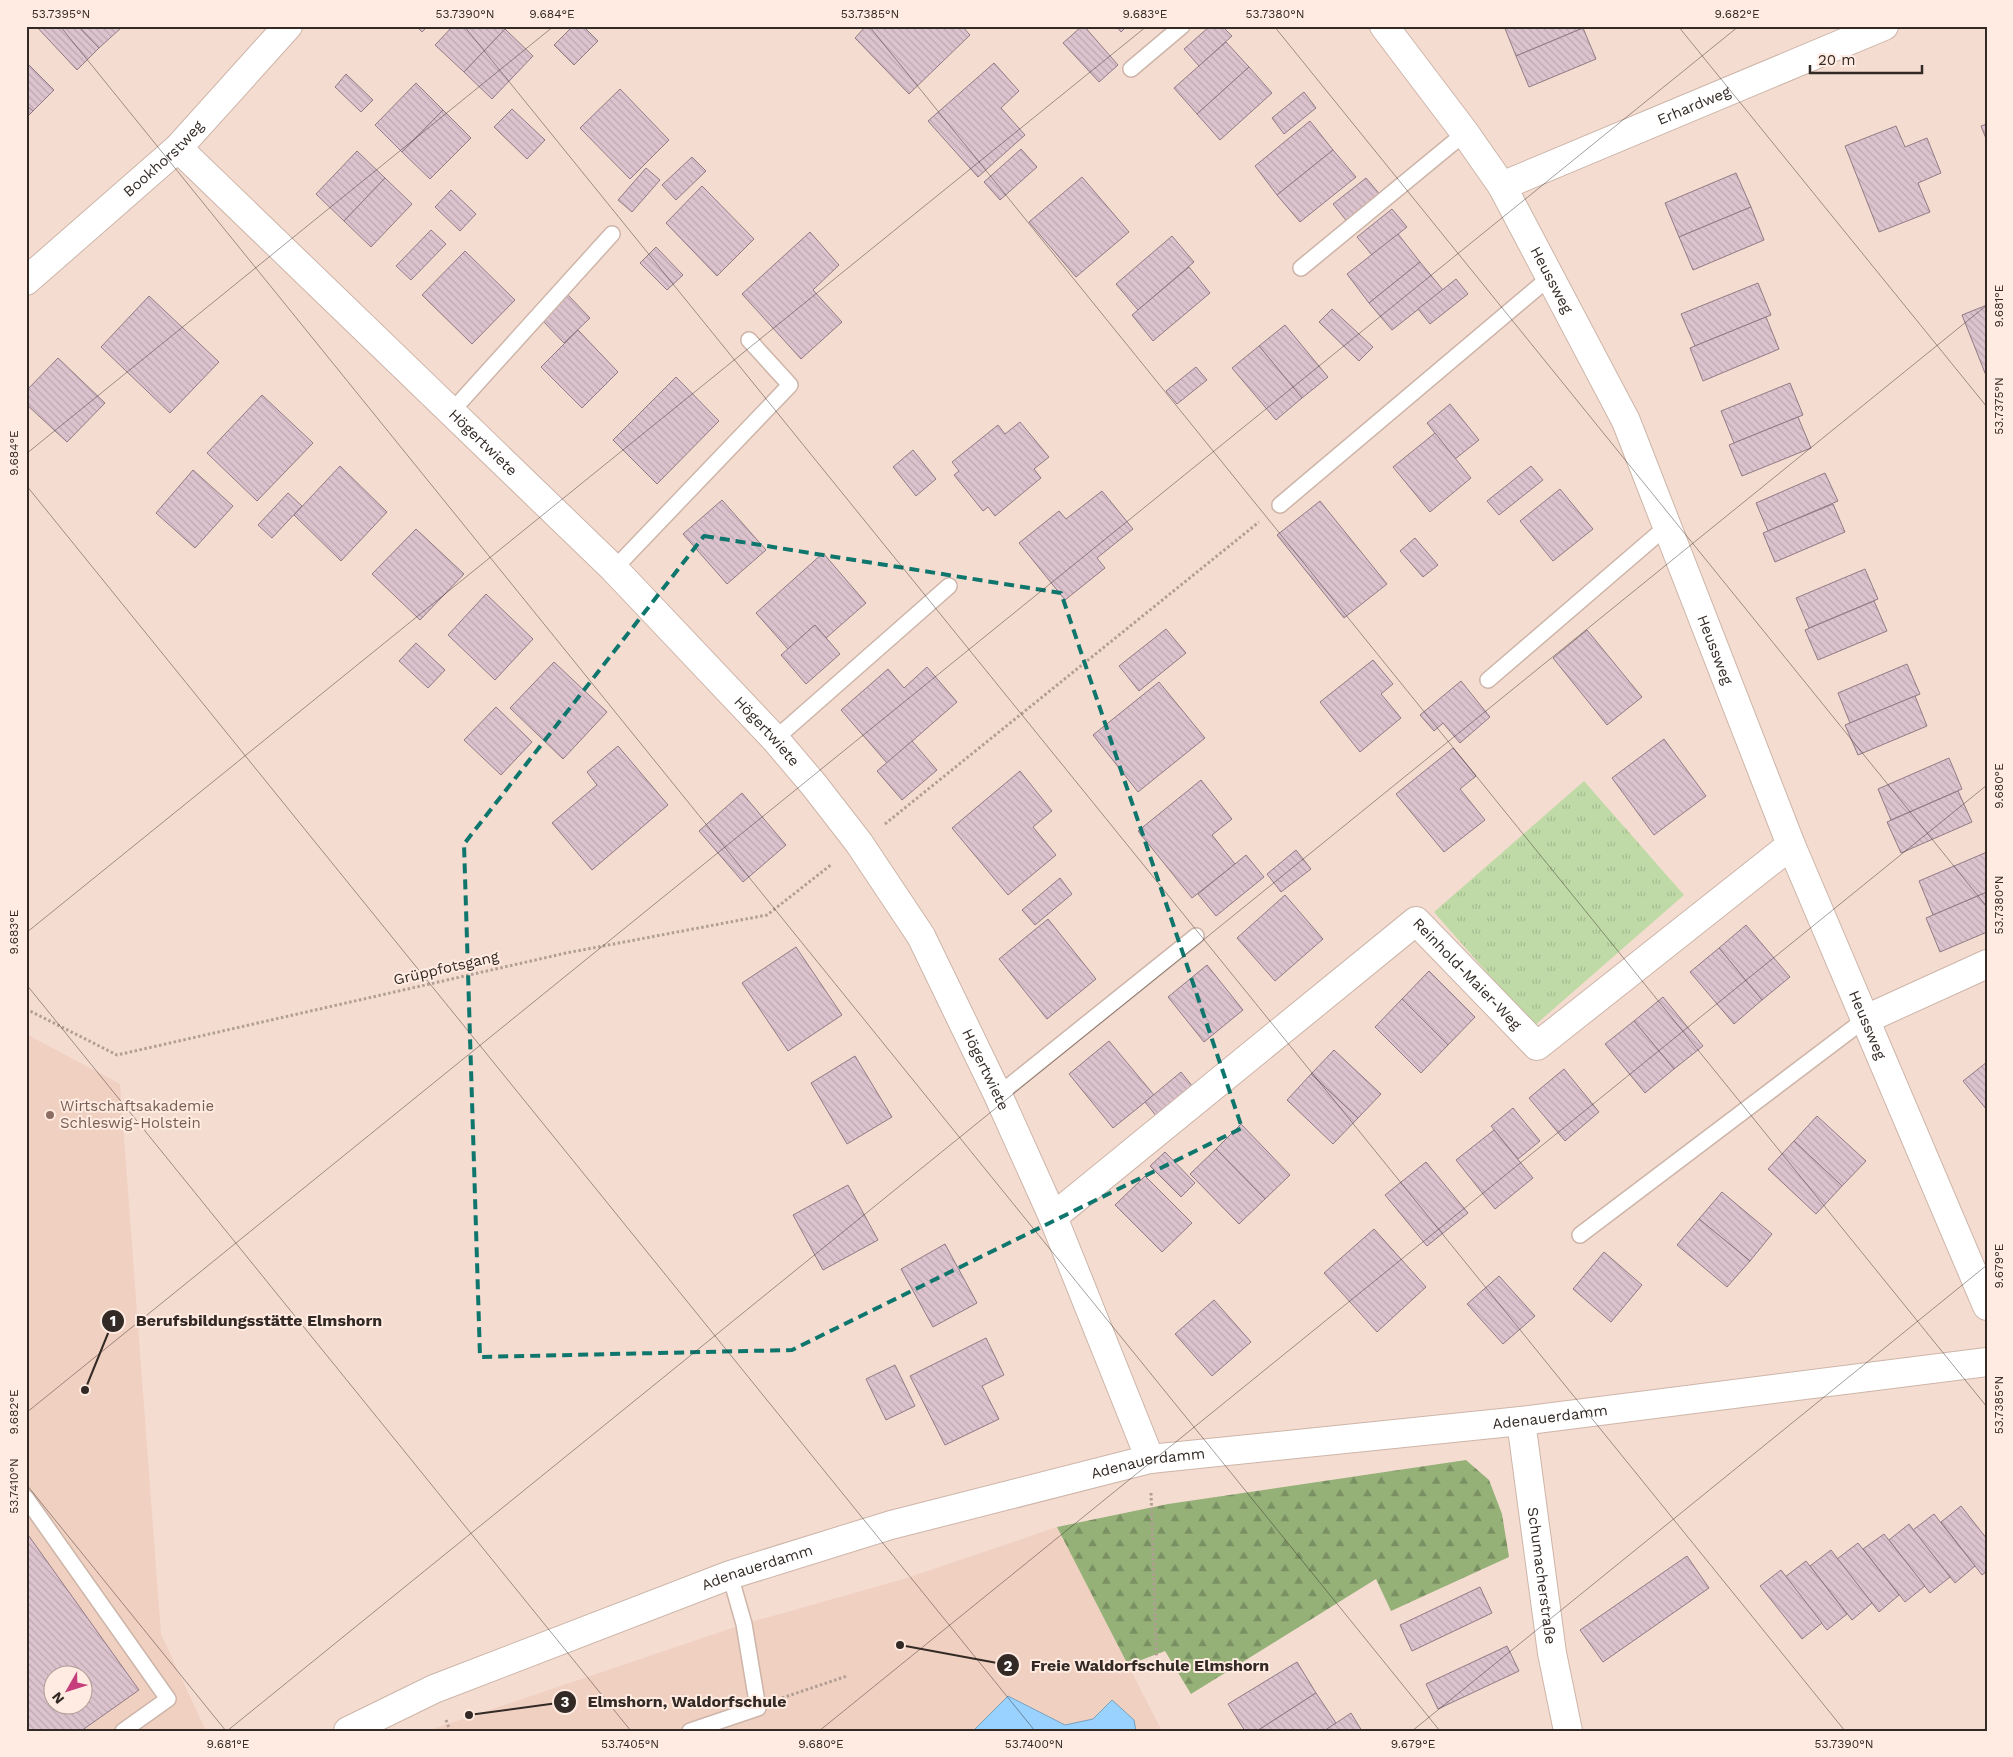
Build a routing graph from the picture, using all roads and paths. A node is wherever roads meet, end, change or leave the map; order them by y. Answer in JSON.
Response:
{"nodes":[{"id":1,"x":288,"y":26,"type":"edge"},
{"id":2,"x":1182,"y":26,"type":"edge"},
{"id":3,"x":1384,"y":26,"type":"edge"},
{"id":4,"x":1884,"y":26,"type":"edge"},
{"id":5,"x":1130,"y":70,"type":"dead end"},
{"id":6,"x":1465,"y":133,"type":"junction"},
{"id":7,"x":178,"y":148,"type":"junction"},
{"id":8,"x":1502,"y":186,"type":"junction"},
{"id":9,"x":612,"y":234,"type":"dead end"},
{"id":10,"x":1301,"y":268,"type":"dead end"},
{"id":11,"x":1550,"y":277,"type":"junction"},
{"id":12,"x":26,"y":281,"type":"edge"},
{"id":13,"x":748,"y":340,"type":"dead end"},
{"id":14,"x":452,"y":411,"type":"junction"},
{"id":15,"x":1280,"y":505,"type":"joint"},
{"id":16,"x":1666,"y":527,"type":"junction"},
{"id":17,"x":614,"y":569,"type":"junction"},
{"id":18,"x":948,"y":586,"type":"dead end"},
{"id":19,"x":1488,"y":680,"type":"dead end"},
{"id":20,"x":775,"y":739,"type":"junction"},
{"id":21,"x":858,"y":843,"type":"junction"},
{"id":22,"x":1791,"y":845,"type":"junction"},
{"id":23,"x":1196,"y":936,"type":"dead end"},
{"id":24,"x":1987,"y":964,"type":"edge"},
{"id":25,"x":26,"y":1009,"type":"edge"},
{"id":26,"x":1864,"y":1020,"type":"junction"},
{"id":27,"x":998,"y":1095,"type":"junction"},
{"id":28,"x":1052,"y":1217,"type":"junction"},
{"id":29,"x":1580,"y":1235,"type":"dead end"},
{"id":30,"x":1987,"y":1306,"type":"edge"},
{"id":31,"x":1987,"y":1362,"type":"edge"},
{"id":32,"x":1521,"y":1421,"type":"junction"},
{"id":33,"x":1150,"y":1459,"type":"junction"},
{"id":34,"x":26,"y":1498,"type":"edge"},
{"id":35,"x":730,"y":1575,"type":"junction"},
{"id":36,"x":1156,"y":1668,"type":"dead end"},
{"id":37,"x":847,"y":1676,"type":"dead end"},
{"id":38,"x":758,"y":1708,"type":"junction"},
{"id":39,"x":123,"y":1731,"type":"edge"},
{"id":40,"x":348,"y":1731,"type":"edge"},
{"id":41,"x":690,"y":1731,"type":"edge"},
{"id":42,"x":1568,"y":1731,"type":"edge"}],
"edges":[{"from":1,"to":7,"type":"street","name":"Bookhorstweg"},
{"from":2,"to":5,"type":"lane"},
{"from":3,"to":6,"type":"street","name":"Heussweg"},
{"from":4,"to":8,"type":"street","name":"Erhardweg"},
{"from":6,"to":8,"type":"street","name":"Heussweg"},
{"from":6,"to":10,"type":"lane"},
{"from":7,"to":12,"type":"street","name":"Bookhorstweg"},
{"from":7,"to":14,"type":"street","name":"Högertwiete"},
{"from":8,"to":11,"type":"street","name":"Heussweg"},
{"from":9,"to":14,"type":"lane"},
{"from":11,"to":15,"type":"lane"},
{"from":11,"to":16,"type":"street","name":"Heussweg"},
{"from":13,"to":17,"type":"lane"},
{"from":14,"to":17,"type":"street","name":"Högertwiete"},
{"from":15,"to":21,"type":"path","name":"Grüppfotsgang"},
{"from":16,"to":19,"type":"lane"},
{"from":16,"to":22,"type":"street","name":"Heussweg"},
{"from":17,"to":20,"type":"street","name":"Högertwiete"},
{"from":18,"to":20,"type":"lane"},
{"from":20,"to":21,"type":"street","name":"Högertwiete"},
{"from":21,"to":25,"type":"path","name":"Grüppfotsgang"},
{"from":21,"to":27,"type":"street","name":"Högertwiete"},
{"from":22,"to":26,"type":"street","name":"Heussweg"},
{"from":22,"to":28,"type":"street","name":"Reinhold-Maier-Weg"},
{"from":23,"to":27,"type":"lane"},
{"from":24,"to":26,"type":"street"},
{"from":26,"to":29,"type":"lane"},
{"from":26,"to":30,"type":"street","name":"Heussweg"},
{"from":27,"to":28,"type":"street","name":"Högertwiete"},
{"from":28,"to":33,"type":"street","name":"Högertwiete"},
{"from":31,"to":32,"type":"street","name":"Adenauerdamm"},
{"from":32,"to":33,"type":"street","name":"Adenauerdamm"},
{"from":32,"to":42,"type":"street","name":"Schumacherstraße"},
{"from":33,"to":35,"type":"street","name":"Adenauerdamm"},
{"from":33,"to":36,"type":"path"},
{"from":34,"to":39,"type":"lane"},
{"from":35,"to":38,"type":"lane"},
{"from":35,"to":40,"type":"street","name":"Adenauerdamm"},
{"from":37,"to":38,"type":"path"},
{"from":38,"to":41,"type":"lane"}]}
